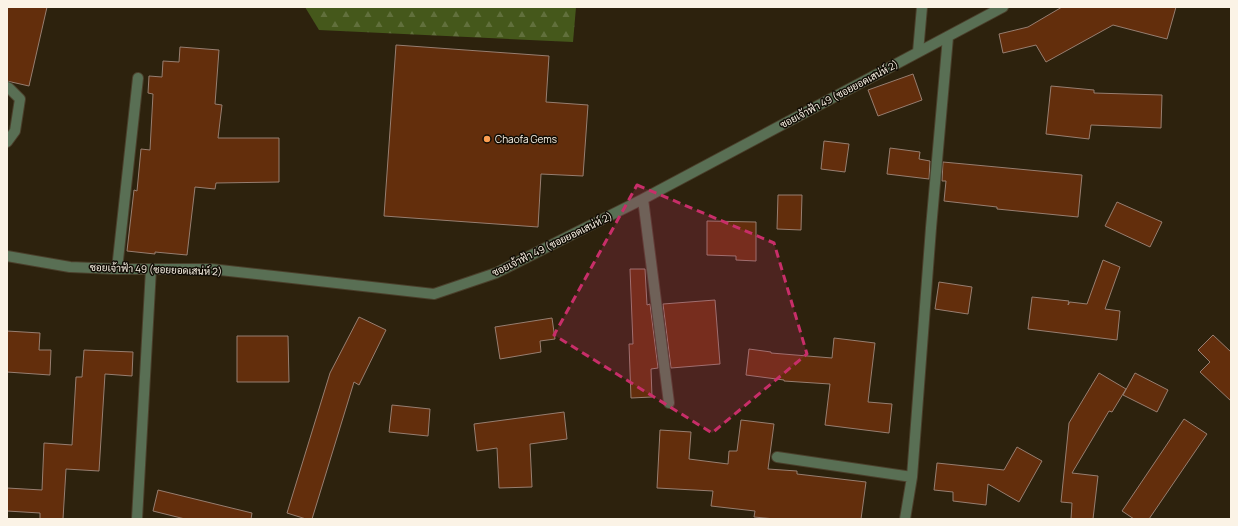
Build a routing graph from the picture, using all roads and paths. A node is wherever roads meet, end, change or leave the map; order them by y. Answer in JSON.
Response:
{"nodes":[{"id":1,"x":922,"y":7,"type":"edge"},
{"id":2,"x":1003,"y":7,"type":"edge"},
{"id":3,"x":948,"y":37,"type":"junction"},
{"id":4,"x":918,"y":52,"type":"junction"},
{"id":5,"x":138,"y":78,"type":"dead end"},
{"id":6,"x":7,"y":87,"type":"edge"},
{"id":7,"x":7,"y":142,"type":"edge"},
{"id":8,"x":643,"y":200,"type":"junction"},
{"id":9,"x":7,"y":256,"type":"edge"},
{"id":10,"x":117,"y":269,"type":"junction"},
{"id":11,"x":151,"y":269,"type":"junction"},
{"id":12,"x":669,"y":403,"type":"dead end"},
{"id":13,"x":776,"y":457,"type":"dead end"},
{"id":14,"x":912,"y":477,"type":"junction"},
{"id":15,"x":137,"y":519,"type":"edge"},
{"id":16,"x":905,"y":519,"type":"edge"}],
"edges":[{"from":1,"to":4,"type":"street"},
{"from":2,"to":3,"type":"street","name":"ซอยเจ้าฟ้า 49 (ซอยยอดเสน่ห์ 2)"},
{"from":3,"to":4,"type":"street","name":"ซอยเจ้าฟ้า 49 (ซอยยอดเสน่ห์ 2)"},
{"from":3,"to":14,"type":"street"},
{"from":4,"to":8,"type":"street","name":"ซอยเจ้าฟ้า 49 (ซอยยอดเสน่ห์ 2)"},
{"from":5,"to":10,"type":"street"},
{"from":6,"to":7,"type":"street"},
{"from":8,"to":11,"type":"street","name":"ซอยเจ้าฟ้า 49 (ซอยยอดเสน่ห์ 2)"},
{"from":8,"to":12,"type":"street"},
{"from":9,"to":10,"type":"street","name":"ซอยเจ้าฟ้า 49 (ซอยยอดเสน่ห์ 2)"},
{"from":10,"to":11,"type":"street","name":"ซอยเจ้าฟ้า 49 (ซอยยอดเสน่ห์ 2)"},
{"from":11,"to":15,"type":"street"},
{"from":13,"to":14,"type":"street"},
{"from":14,"to":16,"type":"street"}]}
